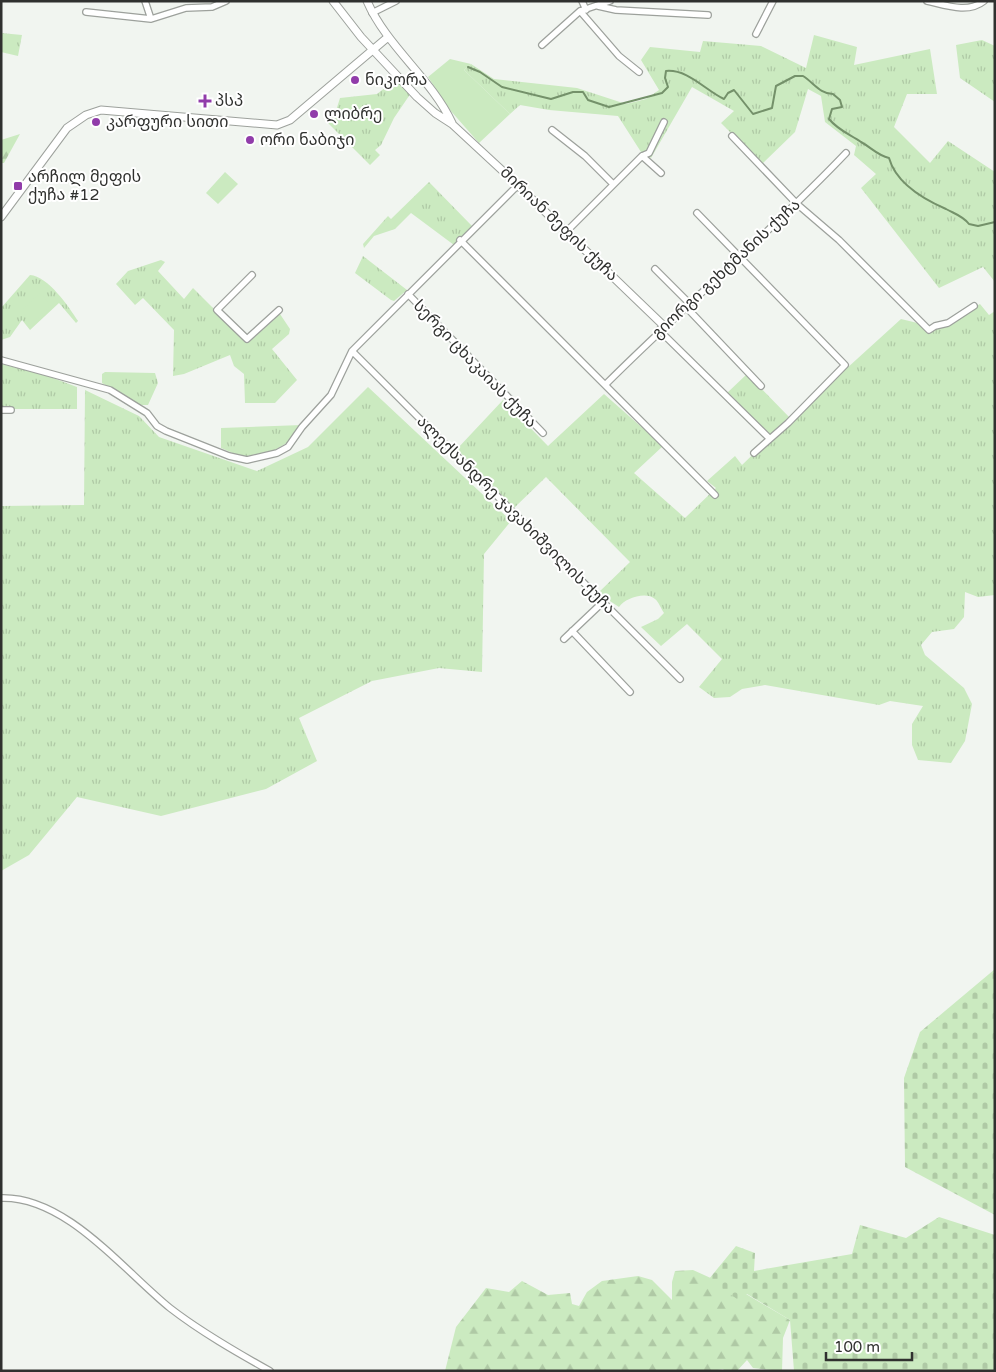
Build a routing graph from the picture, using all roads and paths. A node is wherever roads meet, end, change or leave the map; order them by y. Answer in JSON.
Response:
{"nodes":[{"id":1,"x":145,"y":1,"type":"edge"},
{"id":2,"x":226,"y":1,"type":"edge"},
{"id":3,"x":333,"y":1,"type":"edge"},
{"id":4,"x":367,"y":1,"type":"edge"},
{"id":5,"x":396,"y":1,"type":"edge"},
{"id":6,"x":582,"y":1,"type":"edge"},
{"id":7,"x":610,"y":1,"type":"edge"},
{"id":8,"x":773,"y":1,"type":"edge"},
{"id":9,"x":927,"y":1,"type":"edge"},
{"id":10,"x":984,"y":1,"type":"edge"},
{"id":11,"x":961,"y":4,"type":"edge"},
{"id":12,"x":598,"y":6,"type":"junction"},
{"id":13,"x":583,"y":10,"type":"junction"},
{"id":14,"x":86,"y":12,"type":"dead end"},
{"id":15,"x":372,"y":13,"type":"junction"},
{"id":16,"x":708,"y":15,"type":"dead end"},
{"id":17,"x":151,"y":19,"type":"junction"},
{"id":18,"x":756,"y":34,"type":"dead end"},
{"id":19,"x":388,"y":37,"type":"junction"},
{"id":20,"x":542,"y":45,"type":"dead end"},
{"id":21,"x":372,"y":49,"type":"junction"},
{"id":22,"x":639,"y":72,"type":"dead end"},
{"id":23,"x":442,"y":104,"type":"junction"},
{"id":24,"x":435,"y":113,"type":"junction"},
{"id":25,"x":664,"y":122,"type":"dead end"},
{"id":26,"x":452,"y":124,"type":"junction"},
{"id":27,"x":552,"y":130,"type":"dead end"},
{"id":28,"x":732,"y":136,"type":"dead end"},
{"id":29,"x":846,"y":153,"type":"dead end"},
{"id":30,"x":642,"y":156,"type":"junction"},
{"id":31,"x":661,"y":173,"type":"dead end"},
{"id":32,"x":613,"y":184,"type":"junction"},
{"id":33,"x":518,"y":185,"type":"junction"},
{"id":34,"x":797,"y":204,"type":"junction"},
{"id":35,"x":697,"y":213,"type":"dead end"},
{"id":36,"x":1,"y":217,"type":"edge"},
{"id":37,"x":567,"y":231,"type":"junction"},
{"id":38,"x":460,"y":240,"type":"junction"},
{"id":39,"x":740,"y":254,"type":"junction"},
{"id":40,"x":655,"y":269,"type":"dead end"},
{"id":41,"x":252,"y":275,"type":"dead end"},
{"id":42,"x":408,"y":294,"type":"junction"},
{"id":43,"x":687,"y":305,"type":"junction"},
{"id":44,"x":974,"y":306,"type":"dead end"},
{"id":45,"x":279,"y":310,"type":"dead end"},
{"id":46,"x":661,"y":328,"type":"junction"},
{"id":47,"x":352,"y":351,"type":"junction"},
{"id":48,"x":1,"y":360,"type":"edge"},
{"id":49,"x":605,"y":384,"type":"junction"},
{"id":50,"x":761,"y":386,"type":"dead end"},
{"id":51,"x":1,"y":410,"type":"edge"},
{"id":52,"x":11,"y":410,"type":"dead end"},
{"id":53,"x":543,"y":433,"type":"dead end"},
{"id":54,"x":769,"y":438,"type":"junction"},
{"id":55,"x":754,"y":453,"type":"dead end"},
{"id":56,"x":715,"y":494,"type":"dead end"},
{"id":57,"x":603,"y":602,"type":"junction"},
{"id":58,"x":572,"y":631,"type":"junction"},
{"id":59,"x":564,"y":639,"type":"dead end"},
{"id":60,"x":680,"y":679,"type":"dead end"},
{"id":61,"x":630,"y":692,"type":"dead end"},
{"id":62,"x":1,"y":1198,"type":"edge"},
{"id":63,"x":270,"y":1371,"type":"edge"}],
"edges":[{"from":1,"to":17,"type":"street"},
{"from":2,"to":17,"type":"street"},
{"from":3,"to":21,"type":"street","name":"მირიან მეფის ქუჩა"},
{"from":4,"to":15,"type":"street","name":"მირიან მეფის ქუჩა"},
{"from":5,"to":15,"type":"street"},
{"from":6,"to":13,"type":"street"},
{"from":7,"to":12,"type":"street"},
{"from":8,"to":18,"type":"street"},
{"from":9,"to":11,"type":"street"},
{"from":10,"to":11,"type":"street"},
{"from":12,"to":13,"type":"street"},
{"from":12,"to":16,"type":"street"},
{"from":13,"to":20,"type":"street"},
{"from":13,"to":22,"type":"street"},
{"from":14,"to":17,"type":"street"},
{"from":15,"to":19,"type":"street","name":"მირიან მეფის ქუჩა"},
{"from":19,"to":21,"type":"street"},
{"from":19,"to":23,"type":"street","name":"მირიან მეფის ქუჩა"},
{"from":21,"to":24,"type":"street","name":"მირიან მეფის ქუჩა"},
{"from":21,"to":36,"type":"street"},
{"from":23,"to":24,"type":"street"},
{"from":23,"to":26,"type":"street","name":"მირიან მეფის ქუჩა"},
{"from":24,"to":26,"type":"street","name":"მირიან მეფის ქუჩა"},
{"from":25,"to":30,"type":"street"},
{"from":26,"to":33,"type":"street","name":"მირიან მეფის ქუჩა"},
{"from":27,"to":32,"type":"street"},
{"from":28,"to":34,"type":"street"},
{"from":29,"to":34,"type":"street","name":"გიორგი გეხტმანის ქუჩა"},
{"from":30,"to":31,"type":"street"},
{"from":30,"to":32,"type":"street"},
{"from":32,"to":37,"type":"street"},
{"from":33,"to":37,"type":"street","name":"მირიან მეფის ქუჩა"},
{"from":33,"to":38,"type":"street"},
{"from":34,"to":39,"type":"street","name":"გიორგი გეხტმანის ქუჩა"},
{"from":34,"to":44,"type":"street"},
{"from":35,"to":39,"type":"street"},
{"from":37,"to":46,"type":"street","name":"მირიან მეფის ქუჩა"},
{"from":38,"to":42,"type":"street"},
{"from":38,"to":49,"type":"street"},
{"from":39,"to":43,"type":"street","name":"გიორგი გეხტმანის ქუჩა"},
{"from":39,"to":54,"type":"street"},
{"from":40,"to":43,"type":"street"},
{"from":41,"to":45,"type":"street"},
{"from":42,"to":47,"type":"street"},
{"from":42,"to":53,"type":"street","name":"სერგი ცხაკაიას ქუჩა"},
{"from":43,"to":46,"type":"street","name":"გიორგი გეხტმანის ქუჩა"},
{"from":43,"to":50,"type":"street"},
{"from":46,"to":49,"type":"street","name":"გიორგი გეხტმანის ქუჩა"},
{"from":46,"to":54,"type":"street"},
{"from":47,"to":48,"type":"street"},
{"from":47,"to":57,"type":"street","name":"ალექსანდრე ჯავახიშვილის ქუჩა"},
{"from":49,"to":56,"type":"street"},
{"from":51,"to":52,"type":"street"},
{"from":54,"to":55,"type":"street"},
{"from":57,"to":58,"type":"street"},
{"from":57,"to":60,"type":"street","name":"ალექსანდრე ჯავახიშვილის ქუჩა"},
{"from":58,"to":59,"type":"street"},
{"from":58,"to":61,"type":"street"},
{"from":62,"to":63,"type":"street"}]}
